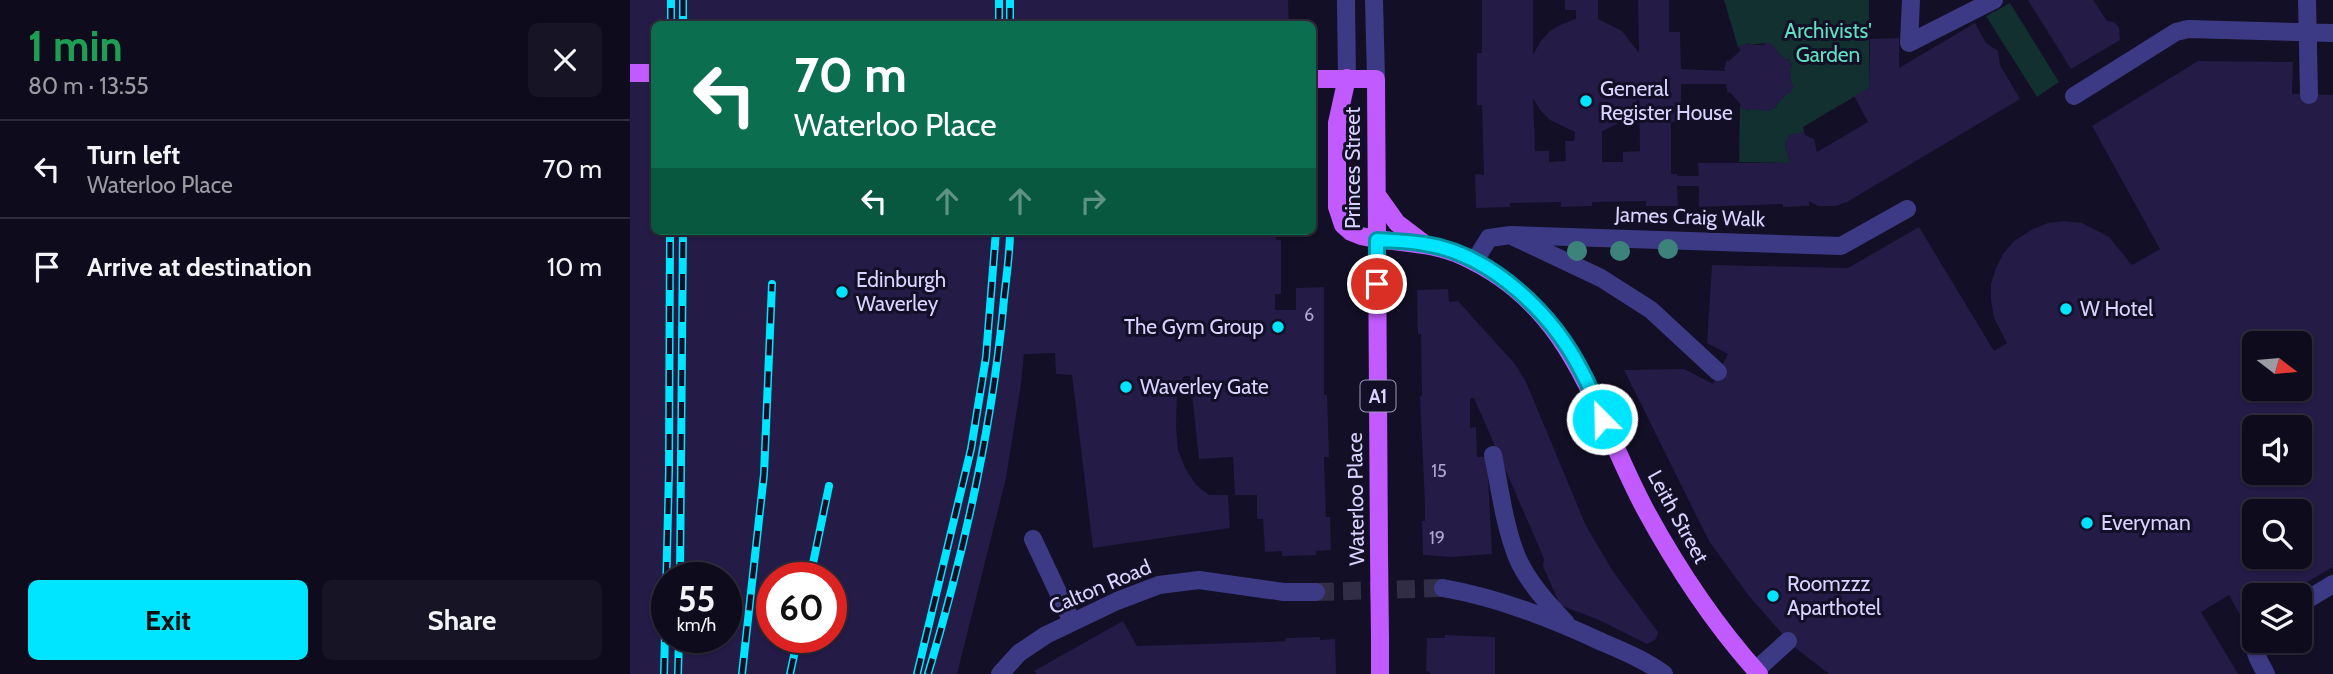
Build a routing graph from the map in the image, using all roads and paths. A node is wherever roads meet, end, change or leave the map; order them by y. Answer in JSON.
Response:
{"nodes":[{"id":1,"x":1346,"y":0,"type":"edge"},
{"id":2,"x":1374,"y":0,"type":"edge"},
{"id":3,"x":1911,"y":0,"type":"edge"},
{"id":4,"x":1994,"y":0,"type":"edge"},
{"id":5,"x":2307,"y":0,"type":"edge"},
{"id":6,"x":2308,"y":33,"type":"junction"},
{"id":7,"x":2333,"y":33,"type":"edge"},
{"id":8,"x":630,"y":73,"type":"edge"},
{"id":9,"x":651,"y":73,"type":"edge"},
{"id":10,"x":1347,"y":78,"type":"junction"},
{"id":11,"x":1316,"y":79,"type":"edge"},
{"id":12,"x":1376,"y":79,"type":"junction"},
{"id":13,"x":2309,"y":95,"type":"dead end"},
{"id":14,"x":2074,"y":96,"type":"dead end"},
{"id":15,"x":1376,"y":193,"type":"junction"},
{"id":16,"x":1907,"y":209,"type":"dead end"},
{"id":17,"x":1511,"y":235,"type":"junction"},
{"id":18,"x":1377,"y":240,"type":"junction"},
{"id":19,"x":1426,"y":244,"type":"junction"},
{"id":20,"x":1474,"y":262,"type":"junction"},
{"id":21,"x":1718,"y":372,"type":"dead end"},
{"id":22,"x":1493,"y":455,"type":"dead end"},
{"id":23,"x":1033,"y":539,"type":"dead end"},
{"id":24,"x":2333,"y":584,"type":"edge"},
{"id":25,"x":1443,"y":588,"type":"tunnel mouth"},
{"id":26,"x":1316,"y":592,"type":"tunnel mouth"},
{"id":27,"x":2312,"y":597,"type":"edge"},
{"id":28,"x":1072,"y":622,"type":"junction"},
{"id":29,"x":1571,"y":628,"type":"junction"},
{"id":30,"x":1788,"y":641,"type":"dead end"},
{"id":31,"x":2256,"y":653,"type":"edge"},
{"id":32,"x":1758,"y":672,"type":"edge"},
{"id":33,"x":1000,"y":674,"type":"edge"},
{"id":34,"x":1380,"y":674,"type":"edge"},
{"id":35,"x":1664,"y":674,"type":"edge"},
{"id":36,"x":2266,"y":674,"type":"edge"}],
"edges":[{"from":1,"to":10,"type":"street","name":"Princes Street"},
{"from":2,"to":12,"type":"street","name":"Princes Street"},
{"from":3,"to":4,"type":"street"},
{"from":5,"to":6,"type":"street"},
{"from":6,"to":7,"type":"street"},
{"from":6,"to":13,"type":"street"},
{"from":6,"to":14,"type":"street"},
{"from":8,"to":9,"type":"main road"},
{"from":10,"to":11,"type":"main road"},
{"from":10,"to":12,"type":"main road"},
{"from":10,"to":18,"type":"main road","name":"Princes Street"},
{"from":12,"to":15,"type":"main road","name":"Princes Street"},
{"from":15,"to":18,"type":"main road","name":"Princes Street"},
{"from":15,"to":19,"type":"main road"},
{"from":16,"to":17,"type":"street","name":"James Craig Walk"},
{"from":17,"to":20,"type":"street","name":"James Craig Walk"},
{"from":17,"to":21,"type":"street"},
{"from":18,"to":19,"type":"main road","name":"Leith Street"},
{"from":18,"to":34,"type":"main road","name":"Waterloo Place","number":"A1","bridge":true},
{"from":19,"to":20,"type":"main road","name":"Leith Street"},
{"from":20,"to":32,"type":"main road","name":"Leith Street"},
{"from":22,"to":29,"type":"street"},
{"from":23,"to":28,"type":"street"},
{"from":24,"to":27,"type":"street"},
{"from":25,"to":29,"type":"street"},
{"from":26,"to":28,"type":"street","name":"Calton Road"},
{"from":28,"to":33,"type":"street","name":"Calton Road"},
{"from":29,"to":35,"type":"street"},
{"from":30,"to":32,"type":"street"},
{"from":31,"to":36,"type":"street"}]}
